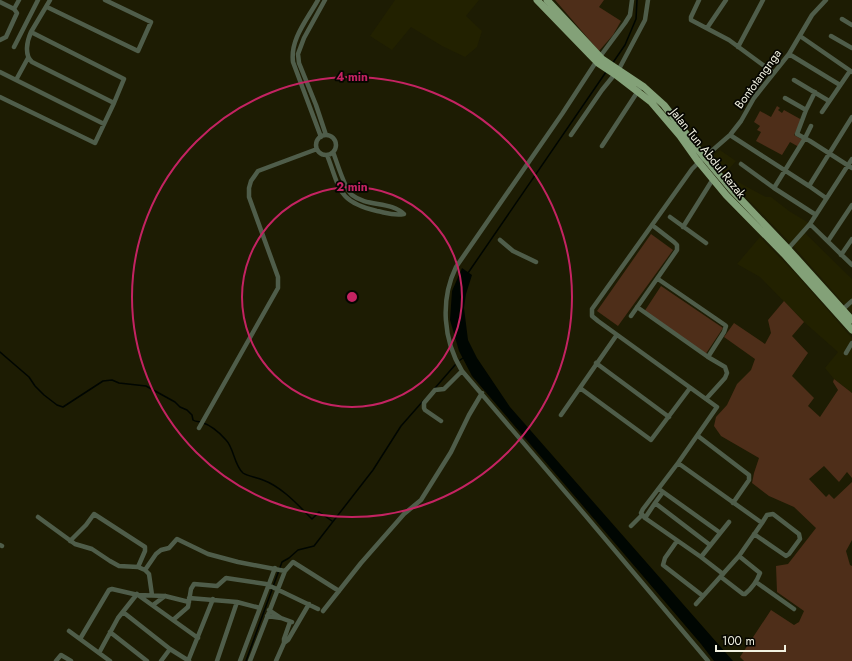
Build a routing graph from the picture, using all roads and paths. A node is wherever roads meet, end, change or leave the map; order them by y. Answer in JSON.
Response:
{"nodes":[{"id":1,"x":18,"y":0,"type":"edge"},
{"id":2,"x":38,"y":0,"type":"edge"},
{"id":3,"x":50,"y":0,"type":"edge"},
{"id":4,"x":105,"y":0,"type":"edge"},
{"id":5,"x":318,"y":0,"type":"edge"},
{"id":6,"x":325,"y":0,"type":"edge"},
{"id":7,"x":537,"y":0,"type":"edge"},
{"id":8,"x":547,"y":0,"type":"edge"},
{"id":9,"x":632,"y":0,"type":"edge"},
{"id":10,"x":648,"y":0,"type":"edge"},
{"id":11,"x":699,"y":0,"type":"edge"},
{"id":12,"x":726,"y":0,"type":"edge"},
{"id":13,"x":763,"y":0,"type":"edge"},
{"id":14,"x":826,"y":0,"type":"edge"},
{"id":15,"x":0,"y":2,"type":"edge"},
{"id":16,"x":47,"y":7,"type":"junction"},
{"id":17,"x":14,"y":9,"type":"junction"},
{"id":18,"x":842,"y":19,"type":"dead end"},
{"id":19,"x":852,"y":25,"type":"edge"},
{"id":20,"x":707,"y":28,"type":"junction"},
{"id":21,"x":31,"y":32,"type":"junction"},
{"id":22,"x":800,"y":36,"type":"junction"},
{"id":23,"x":831,"y":36,"type":"dead end"},
{"id":24,"x":0,"y":40,"type":"edge"},
{"id":25,"x":738,"y":46,"type":"junction"},
{"id":26,"x":14,"y":47,"type":"dead end"},
{"id":27,"x":852,"y":48,"type":"edge"},
{"id":28,"x":789,"y":54,"type":"junction"},
{"id":29,"x":28,"y":58,"type":"junction"},
{"id":30,"x":599,"y":60,"type":"junction"},
{"id":31,"x":616,"y":71,"type":"junction"},
{"id":32,"x":851,"y":71,"type":"edge"},
{"id":33,"x":0,"y":72,"type":"edge"},
{"id":34,"x":774,"y":73,"type":"junction"},
{"id":35,"x":16,"y":80,"type":"junction"},
{"id":36,"x":794,"y":80,"type":"dead end"},
{"id":37,"x":840,"y":85,"type":"junction"},
{"id":38,"x":640,"y":88,"type":"junction"},
{"id":39,"x":816,"y":92,"type":"junction"},
{"id":40,"x":0,"y":97,"type":"edge"},
{"id":41,"x":785,"y":98,"type":"dead end"},
{"id":42,"x":829,"y":101,"type":"junction"},
{"id":43,"x":114,"y":103,"type":"junction"},
{"id":44,"x":806,"y":110,"type":"junction"},
{"id":45,"x":822,"y":112,"type":"dead end"},
{"id":46,"x":852,"y":117,"type":"edge"},
{"id":47,"x":104,"y":124,"type":"junction"},
{"id":48,"x":811,"y":126,"type":"dead end"},
{"id":49,"x":571,"y":134,"type":"dead end"},
{"id":50,"x":730,"y":135,"type":"junction"},
{"id":51,"x":323,"y":136,"type":"junction"},
{"id":52,"x":805,"y":138,"type":"junction"},
{"id":53,"x":602,"y":146,"type":"dead end"},
{"id":54,"x":317,"y":149,"type":"junction"},
{"id":55,"x":333,"y":152,"type":"junction"},
{"id":56,"x":830,"y":153,"type":"junction"},
{"id":57,"x":327,"y":155,"type":"junction"},
{"id":58,"x":852,"y":159,"type":"edge"},
{"id":59,"x":701,"y":160,"type":"junction"},
{"id":60,"x":740,"y":164,"type":"dead end"},
{"id":61,"x":850,"y":167,"type":"edge"},
{"id":62,"x":785,"y":170,"type":"junction"},
{"id":63,"x":712,"y":179,"type":"junction"},
{"id":64,"x":809,"y":186,"type":"junction"},
{"id":65,"x":774,"y":188,"type":"junction"},
{"id":66,"x":826,"y":198,"type":"junction"},
{"id":67,"x":852,"y":205,"type":"edge"},
{"id":68,"x":816,"y":215,"type":"junction"},
{"id":69,"x":670,"y":217,"type":"dead end"},
{"id":70,"x":810,"y":224,"type":"junction"},
{"id":71,"x":652,"y":225,"type":"junction"},
{"id":72,"x":684,"y":227,"type":"junction"},
{"id":73,"x":852,"y":239,"type":"edge"},
{"id":74,"x":500,"y":240,"type":"dead end"},
{"id":75,"x":828,"y":241,"type":"junction"},
{"id":76,"x":706,"y":244,"type":"dead end"},
{"id":77,"x":786,"y":252,"type":"junction"},
{"id":78,"x":841,"y":255,"type":"junction"},
{"id":79,"x":536,"y":262,"type":"dead end"},
{"id":80,"x":852,"y":265,"type":"edge"},
{"id":81,"x":658,"y":279,"type":"junction"},
{"id":82,"x":852,"y":301,"type":"edge"},
{"id":83,"x":638,"y":307,"type":"junction"},
{"id":84,"x":842,"y":310,"type":"junction"},
{"id":85,"x":631,"y":316,"type":"dead end"},
{"id":86,"x":852,"y":320,"type":"edge"},
{"id":87,"x":852,"y":330,"type":"edge"},
{"id":88,"x":616,"y":336,"type":"junction"},
{"id":89,"x":852,"y":343,"type":"edge"},
{"id":90,"x":846,"y":353,"type":"dead end"},
{"id":91,"x":708,"y":357,"type":"junction"},
{"id":92,"x":596,"y":363,"type":"junction"},
{"id":93,"x":462,"y":371,"type":"junction"},
{"id":94,"x":580,"y":388,"type":"junction"},
{"id":95,"x":690,"y":388,"type":"junction"},
{"id":96,"x":482,"y":393,"type":"junction"},
{"id":97,"x":706,"y":399,"type":"junction"},
{"id":98,"x":561,"y":415,"type":"dead end"},
{"id":99,"x":669,"y":417,"type":"junction"},
{"id":100,"x":441,"y":421,"type":"dead end"},
{"id":101,"x":199,"y":428,"type":"dead end"},
{"id":102,"x":698,"y":436,"type":"junction"},
{"id":103,"x":652,"y":440,"type":"junction"},
{"id":104,"x":648,"y":444,"type":"dead end"},
{"id":105,"x":678,"y":463,"type":"junction"},
{"id":106,"x":659,"y":489,"type":"junction"},
{"id":107,"x":663,"y":492,"type":"junction"},
{"id":108,"x":655,"y":503,"type":"junction"},
{"id":109,"x":733,"y":503,"type":"junction"},
{"id":110,"x":643,"y":516,"type":"junction"},
{"id":111,"x":38,"y":517,"type":"dead end"},
{"id":112,"x":729,"y":522,"type":"dead end"},
{"id":113,"x":762,"y":523,"type":"junction"},
{"id":114,"x":631,"y":526,"type":"dead end"},
{"id":115,"x":719,"y":532,"type":"junction"},
{"id":116,"x":754,"y":534,"type":"junction"},
{"id":117,"x":70,"y":541,"type":"junction"},
{"id":118,"x":677,"y":541,"type":"junction"},
{"id":119,"x":710,"y":545,"type":"junction"},
{"id":120,"x":146,"y":548,"type":"junction"},
{"id":121,"x":156,"y":554,"type":"junction"},
{"id":122,"x":739,"y":556,"type":"junction"},
{"id":123,"x":701,"y":557,"type":"junction"},
{"id":124,"x":138,"y":567,"type":"junction"},
{"id":125,"x":275,"y":568,"type":"junction"},
{"id":126,"x":145,"y":570,"type":"junction"},
{"id":127,"x":285,"y":571,"type":"junction"},
{"id":128,"x":722,"y":575,"type":"junction"},
{"id":129,"x":756,"y":582,"type":"junction"},
{"id":130,"x":269,"y":586,"type":"junction"},
{"id":131,"x":277,"y":589,"type":"junction"},
{"id":132,"x":339,"y":591,"type":"junction"},
{"id":133,"x":137,"y":594,"type":"junction"},
{"id":134,"x":152,"y":595,"type":"junction"},
{"id":135,"x":165,"y":596,"type":"junction"},
{"id":136,"x":703,"y":596,"type":"junction"},
{"id":137,"x":213,"y":599,"type":"junction"},
{"id":138,"x":189,"y":600,"type":"junction"},
{"id":139,"x":237,"y":602,"type":"junction"},
{"id":140,"x":308,"y":604,"type":"junction"},
{"id":141,"x":696,"y":604,"type":"dead end"},
{"id":142,"x":153,"y":605,"type":"junction"},
{"id":143,"x":260,"y":608,"type":"junction"},
{"id":144,"x":794,"y":609,"type":"dead end"},
{"id":145,"x":269,"y":610,"type":"junction"},
{"id":146,"x":123,"y":612,"type":"junction"},
{"id":147,"x":267,"y":616,"type":"junction"},
{"id":148,"x":281,"y":618,"type":"junction"},
{"id":149,"x":173,"y":620,"type":"junction"},
{"id":150,"x":290,"y":622,"type":"junction"},
{"id":151,"x":297,"y":624,"type":"junction"},
{"id":152,"x":68,"y":631,"type":"dead end"},
{"id":153,"x":110,"y":632,"type":"junction"},
{"id":154,"x":198,"y":638,"type":"junction"},
{"id":155,"x":80,"y":639,"type":"junction"},
{"id":156,"x":284,"y":643,"type":"junction"},
{"id":157,"x":170,"y":648,"type":"junction"},
{"id":158,"x":99,"y":653,"type":"junction"},
{"id":159,"x":56,"y":661,"type":"edge"},
{"id":160,"x":71,"y":661,"type":"edge"},
{"id":161,"x":110,"y":661,"type":"edge"},
{"id":162,"x":147,"y":661,"type":"edge"},
{"id":163,"x":161,"y":661,"type":"edge"},
{"id":164,"x":189,"y":661,"type":"edge"},
{"id":165,"x":217,"y":661,"type":"edge"},
{"id":166,"x":240,"y":661,"type":"edge"},
{"id":167,"x":250,"y":661,"type":"edge"},
{"id":168,"x":276,"y":661,"type":"edge"},
{"id":169,"x":708,"y":661,"type":"edge"}],
"edges":[{"from":1,"to":17,"type":"street"},
{"from":2,"to":26,"type":"street"},
{"from":3,"to":16,"type":"street"},
{"from":4,"to":16,"type":"street"},
{"from":5,"to":51,"type":"street"},
{"from":6,"to":51,"type":"street"},
{"from":7,"to":30,"type":"main road"},
{"from":8,"to":30,"type":"main road"},
{"from":9,"to":30,"type":"street"},
{"from":10,"to":31,"type":"street"},
{"from":11,"to":20,"type":"street"},
{"from":12,"to":20,"type":"street"},
{"from":13,"to":25,"type":"street"},
{"from":14,"to":22,"type":"street","name":"Bontotangnga"},
{"from":15,"to":17,"type":"street"},
{"from":16,"to":21,"type":"street"},
{"from":17,"to":24,"type":"street"},
{"from":18,"to":19,"type":"street"},
{"from":20,"to":25,"type":"street"},
{"from":21,"to":29,"type":"street"},
{"from":21,"to":43,"type":"street"},
{"from":22,"to":28,"type":"street","name":"Bontotangnga"},
{"from":22,"to":32,"type":"street"},
{"from":23,"to":27,"type":"street"},
{"from":25,"to":34,"type":"street"},
{"from":28,"to":34,"type":"street","name":"Bontotangnga"},
{"from":28,"to":37,"type":"street"},
{"from":29,"to":35,"type":"street"},
{"from":29,"to":43,"type":"street"},
{"from":30,"to":31,"type":"main road","name":"Jalan Tun Abdul Razak"},
{"from":30,"to":93,"type":"street"},
{"from":31,"to":38,"type":"main road","name":"Jalan Tun Abdul Razak"},
{"from":31,"to":49,"type":"street"},
{"from":32,"to":37,"type":"street"},
{"from":33,"to":35,"type":"street"},
{"from":34,"to":50,"type":"street","name":"Bontotangnga"},
{"from":35,"to":47,"type":"street"},
{"from":36,"to":39,"type":"street"},
{"from":37,"to":42,"type":"street"},
{"from":38,"to":53,"type":"street"},
{"from":38,"to":59,"type":"main road","name":"Jalan Tun Abdul Razak"},
{"from":39,"to":42,"type":"street"},
{"from":39,"to":44,"type":"street"},
{"from":40,"to":47,"type":"street"},
{"from":41,"to":44,"type":"street"},
{"from":42,"to":45,"type":"street"},
{"from":43,"to":47,"type":"street"},
{"from":44,"to":52,"type":"street"},
{"from":46,"to":56,"type":"street"},
{"from":48,"to":52,"type":"street"},
{"from":50,"to":59,"type":"street","name":"Bontotangnga"},
{"from":50,"to":62,"type":"street"},
{"from":51,"to":54,"type":"street"},
{"from":51,"to":55,"type":"street"},
{"from":52,"to":56,"type":"street"},
{"from":52,"to":62,"type":"street"},
{"from":54,"to":57,"type":"street"},
{"from":54,"to":101,"type":"street"},
{"from":55,"to":57,"type":"street"},
{"from":55,"to":57,"type":"street"},
{"from":56,"to":61,"type":"street"},
{"from":56,"to":64,"type":"street"},
{"from":58,"to":61,"type":"street"},
{"from":59,"to":63,"type":"main road","name":"Jalan Tun Abdul Razak"},
{"from":59,"to":71,"type":"street","name":"Bontotangnga"},
{"from":59,"to":77,"type":"main road","name":"Jalan Tun Abdul Razak"},
{"from":60,"to":65,"type":"street"},
{"from":61,"to":66,"type":"street"},
{"from":62,"to":64,"type":"street"},
{"from":62,"to":65,"type":"street"},
{"from":63,"to":72,"type":"street"},
{"from":63,"to":77,"type":"main road","name":"Jalan Tun Abdul Razak"},
{"from":64,"to":66,"type":"street"},
{"from":65,"to":68,"type":"street"},
{"from":66,"to":68,"type":"street"},
{"from":67,"to":75,"type":"street"},
{"from":68,"to":70,"type":"street"},
{"from":69,"to":72,"type":"street"},
{"from":70,"to":75,"type":"street"},
{"from":70,"to":77,"type":"street"},
{"from":71,"to":81,"type":"street"},
{"from":71,"to":88,"type":"street","name":"Bontotangnga"},
{"from":72,"to":76,"type":"street"},
{"from":73,"to":78,"type":"street"},
{"from":74,"to":79,"type":"street"},
{"from":75,"to":78,"type":"street"},
{"from":77,"to":84,"type":"main road","name":"Jalan Tun Abdul Razak"},
{"from":77,"to":87,"type":"main road","name":"Jalan Tun Abdul Razak"},
{"from":78,"to":80,"type":"street"},
{"from":81,"to":83,"type":"street"},
{"from":81,"to":91,"type":"street"},
{"from":82,"to":84,"type":"street"},
{"from":83,"to":85,"type":"street"},
{"from":83,"to":91,"type":"street"},
{"from":84,"to":86,"type":"main road","name":"Jalan Tun Abdul Razak"},
{"from":88,"to":92,"type":"street"},
{"from":88,"to":95,"type":"street"},
{"from":89,"to":90,"type":"street"},
{"from":91,"to":97,"type":"street"},
{"from":92,"to":94,"type":"street"},
{"from":92,"to":99,"type":"street"},
{"from":93,"to":96,"type":"street"},
{"from":93,"to":100,"type":"street"},
{"from":94,"to":98,"type":"street"},
{"from":94,"to":103,"type":"street"},
{"from":95,"to":97,"type":"street"},
{"from":95,"to":99,"type":"street"},
{"from":96,"to":132,"type":"street"},
{"from":96,"to":169,"type":"street"},
{"from":97,"to":102,"type":"street"},
{"from":99,"to":103,"type":"street"},
{"from":102,"to":105,"type":"street"},
{"from":102,"to":109,"type":"street"},
{"from":103,"to":104,"type":"street"},
{"from":105,"to":106,"type":"street"},
{"from":105,"to":109,"type":"street"},
{"from":106,"to":107,"type":"street"},
{"from":106,"to":110,"type":"street"},
{"from":107,"to":108,"type":"street"},
{"from":107,"to":115,"type":"street"},
{"from":108,"to":110,"type":"street"},
{"from":108,"to":119,"type":"street"},
{"from":109,"to":113,"type":"street"},
{"from":110,"to":114,"type":"street"},
{"from":110,"to":118,"type":"street"},
{"from":111,"to":117,"type":"street"},
{"from":112,"to":115,"type":"street"},
{"from":113,"to":116,"type":"street"},
{"from":113,"to":116,"type":"street"},
{"from":115,"to":119,"type":"street"},
{"from":116,"to":122,"type":"street"},
{"from":117,"to":120,"type":"street"},
{"from":117,"to":124,"type":"street"},
{"from":118,"to":123,"type":"street"},
{"from":118,"to":136,"type":"street"},
{"from":119,"to":123,"type":"street"},
{"from":120,"to":121,"type":"street"},
{"from":120,"to":124,"type":"street"},
{"from":121,"to":125,"type":"street"},
{"from":121,"to":126,"type":"street"},
{"from":122,"to":128,"type":"street"},
{"from":122,"to":129,"type":"street"},
{"from":123,"to":128,"type":"street"},
{"from":124,"to":126,"type":"street"},
{"from":125,"to":127,"type":"street"},
{"from":125,"to":130,"type":"street"},
{"from":126,"to":134,"type":"street"},
{"from":127,"to":131,"type":"street"},
{"from":127,"to":132,"type":"street"},
{"from":128,"to":129,"type":"street"},
{"from":128,"to":136,"type":"street"},
{"from":129,"to":144,"type":"street"},
{"from":130,"to":131,"type":"street"},
{"from":130,"to":138,"type":"street"},
{"from":130,"to":143,"type":"street"},
{"from":131,"to":140,"type":"street"},
{"from":131,"to":145,"type":"street"},
{"from":132,"to":140,"type":"street"},
{"from":133,"to":134,"type":"street"},
{"from":133,"to":142,"type":"street"},
{"from":133,"to":146,"type":"street"},
{"from":133,"to":155,"type":"street"},
{"from":134,"to":135,"type":"street"},
{"from":135,"to":138,"type":"street"},
{"from":135,"to":142,"type":"street"},
{"from":136,"to":141,"type":"street"},
{"from":137,"to":138,"type":"street"},
{"from":137,"to":139,"type":"street"},
{"from":137,"to":154,"type":"street"},
{"from":138,"to":149,"type":"street"},
{"from":139,"to":143,"type":"street"},
{"from":139,"to":165,"type":"street"},
{"from":140,"to":151,"type":"street"},
{"from":142,"to":149,"type":"street"},
{"from":143,"to":166,"type":"street"},
{"from":145,"to":147,"type":"street"},
{"from":145,"to":148,"type":"street"},
{"from":146,"to":153,"type":"street"},
{"from":146,"to":157,"type":"street"},
{"from":147,"to":148,"type":"street"},
{"from":147,"to":167,"type":"street"},
{"from":148,"to":150,"type":"street"},
{"from":149,"to":154,"type":"street"},
{"from":150,"to":151,"type":"street"},
{"from":150,"to":156,"type":"street"},
{"from":151,"to":156,"type":"street"},
{"from":152,"to":155,"type":"street"},
{"from":153,"to":158,"type":"street"},
{"from":153,"to":162,"type":"street"},
{"from":154,"to":164,"type":"street"},
{"from":155,"to":158,"type":"street"},
{"from":156,"to":168,"type":"street"},
{"from":157,"to":163,"type":"street"},
{"from":157,"to":164,"type":"street"},
{"from":158,"to":161,"type":"street"},
{"from":159,"to":160,"type":"street"}]}
